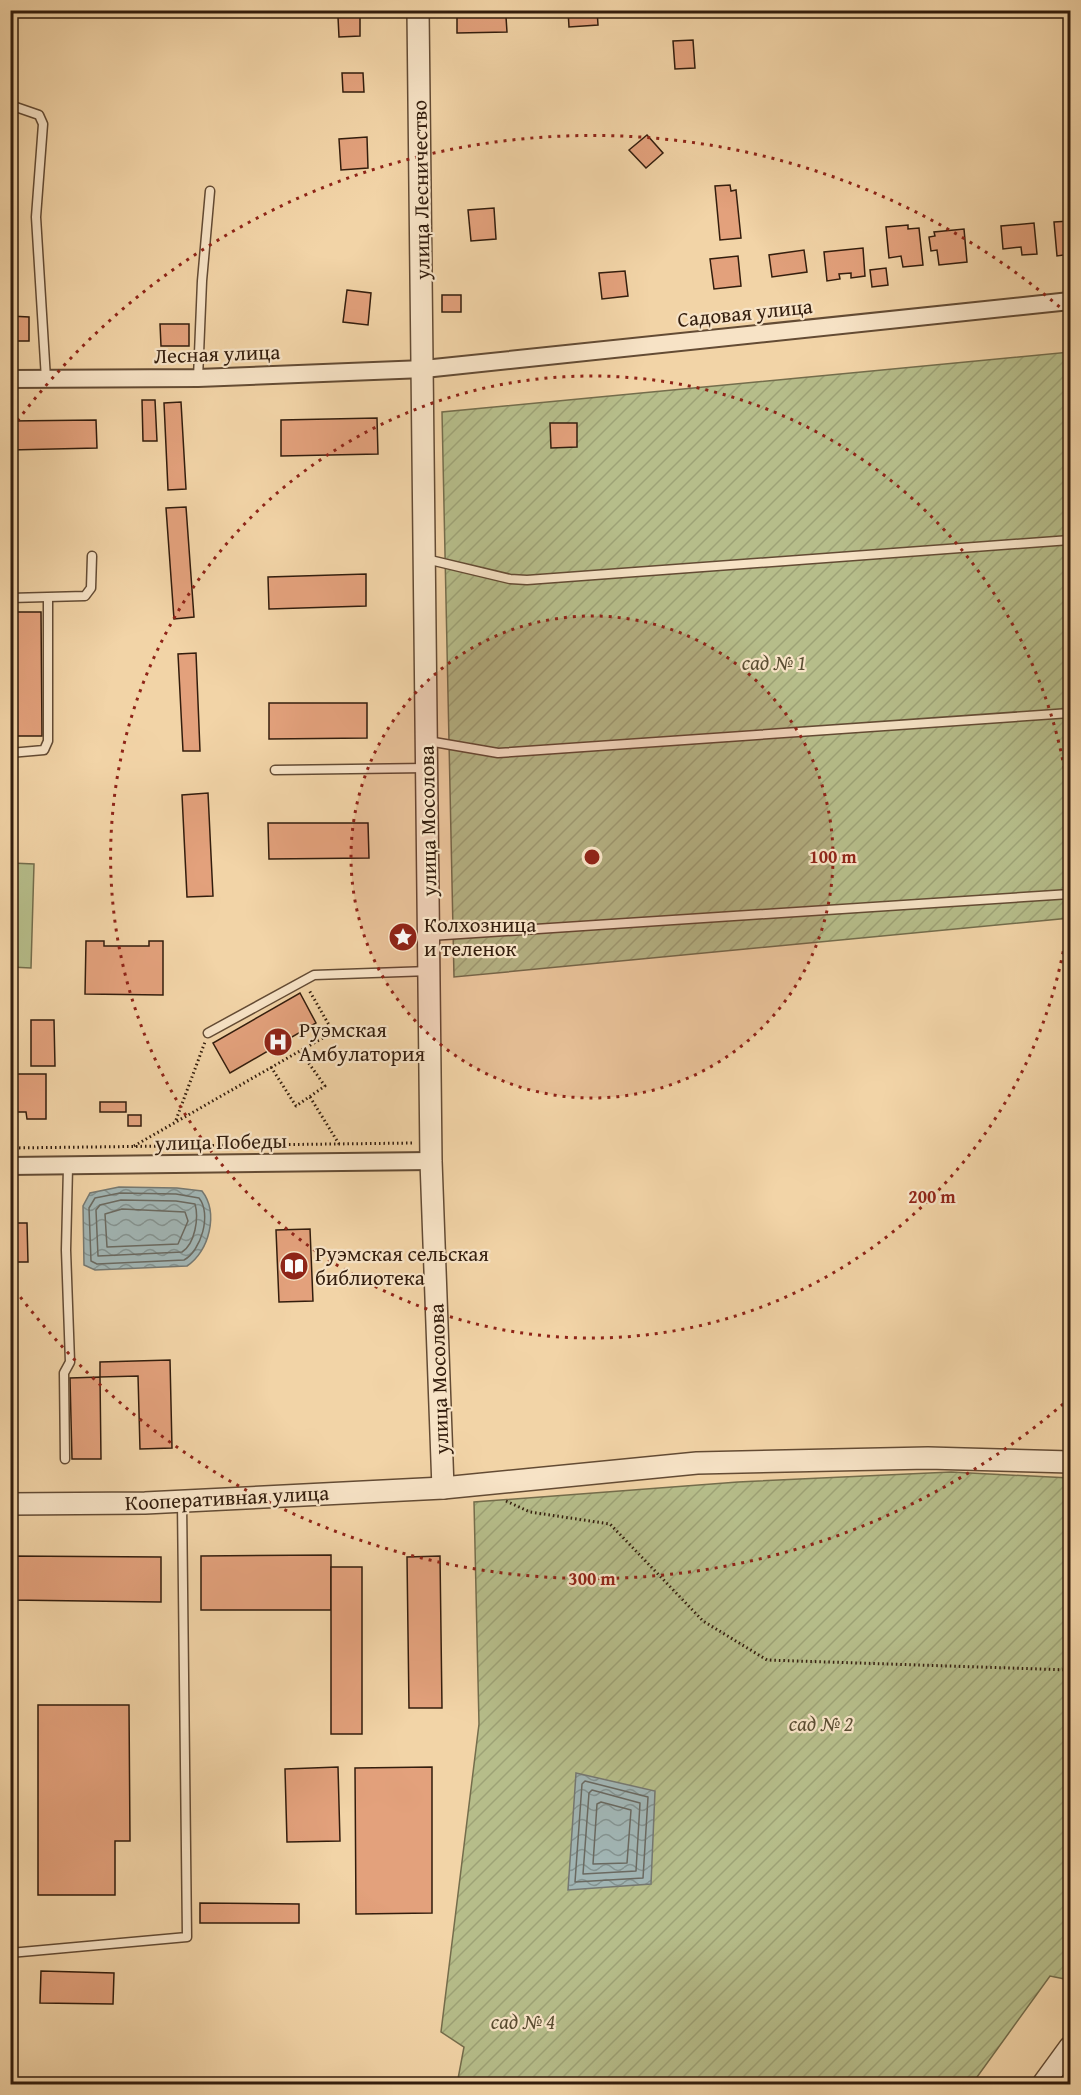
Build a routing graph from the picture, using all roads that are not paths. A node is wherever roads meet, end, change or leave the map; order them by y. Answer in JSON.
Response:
{"nodes":[{"id":1,"x":418,"y":10,"type":"edge"},
{"id":2,"x":10,"y":105,"type":"edge"},
{"id":3,"x":210,"y":191,"type":"dead end"},
{"id":4,"x":1071,"y":301,"type":"edge"},
{"id":5,"x":424,"y":369,"type":"junction"},
{"id":6,"x":198,"y":378,"type":"junction"},
{"id":7,"x":10,"y":379,"type":"edge"},
{"id":8,"x":46,"y":379,"type":"junction"},
{"id":9,"x":1071,"y":540,"type":"edge"},
{"id":10,"x":92,"y":556,"type":"dead end"},
{"id":11,"x":426,"y":559,"type":"junction"},
{"id":12,"x":10,"y":598,"type":"edge"},
{"id":13,"x":48,"y":598,"type":"junction"},
{"id":14,"x":1071,"y":713,"type":"edge"},
{"id":15,"x":428,"y":741,"type":"junction"},
{"id":16,"x":10,"y":753,"type":"edge"},
{"id":17,"x":428,"y":768,"type":"junction"},
{"id":18,"x":275,"y":770,"type":"dead end"},
{"id":19,"x":1071,"y":894,"type":"edge"},
{"id":20,"x":429,"y":936,"type":"junction"},
{"id":21,"x":430,"y":971,"type":"junction"},
{"id":22,"x":208,"y":1033,"type":"road end"},
{"id":23,"x":431,"y":1152,"type":"junction"},
{"id":24,"x":10,"y":1166,"type":"edge"},
{"id":25,"x":68,"y":1167,"type":"junction"},
{"id":26,"x":65,"y":1459,"type":"dead end"},
{"id":27,"x":1071,"y":1462,"type":"edge"},
{"id":28,"x":443,"y":1488,"type":"junction"},
{"id":29,"x":182,"y":1501,"type":"junction"},
{"id":30,"x":10,"y":1504,"type":"edge"},
{"id":31,"x":10,"y":1953,"type":"edge"},
{"id":32,"x":1071,"y":2048,"type":"edge"},
{"id":33,"x":1043,"y":2085,"type":"edge"}],
"edges":[{"from":1,"to":5,"type":"street","name":"улица Лесничество"},
{"from":2,"to":8,"type":"lane"},
{"from":3,"to":6,"type":"lane"},
{"from":4,"to":5,"type":"street","name":"Садовая улица"},
{"from":5,"to":6,"type":"street","name":"Лесная улица"},
{"from":5,"to":11,"type":"street","name":"улица Мосолова"},
{"from":6,"to":8,"type":"street","name":"Лесная улица"},
{"from":7,"to":8,"type":"street","name":"Лесная улица"},
{"from":9,"to":11,"type":"lane"},
{"from":10,"to":13,"type":"lane"},
{"from":11,"to":15,"type":"street","name":"улица Мосолова"},
{"from":12,"to":13,"type":"lane"},
{"from":13,"to":16,"type":"lane"},
{"from":14,"to":15,"type":"lane"},
{"from":15,"to":17,"type":"street","name":"улица Мосолова"},
{"from":17,"to":18,"type":"lane"},
{"from":17,"to":20,"type":"street","name":"улица Мосолова"},
{"from":19,"to":20,"type":"lane"},
{"from":20,"to":21,"type":"street","name":"улица Мосолова"},
{"from":21,"to":22,"type":"lane"},
{"from":21,"to":23,"type":"street","name":"улица Мосолова"},
{"from":23,"to":25,"type":"street","name":"улица Победы"},
{"from":23,"to":28,"type":"street","name":"улица Мосолова"},
{"from":24,"to":25,"type":"street","name":"улица Победы"},
{"from":25,"to":26,"type":"lane"},
{"from":27,"to":28,"type":"street","name":"Кооперативная улица"},
{"from":28,"to":29,"type":"street","name":"Кооперативная улица"},
{"from":29,"to":30,"type":"street","name":"Кооперативная улица"},
{"from":29,"to":31,"type":"lane"},
{"from":32,"to":33,"type":"street"}]}
